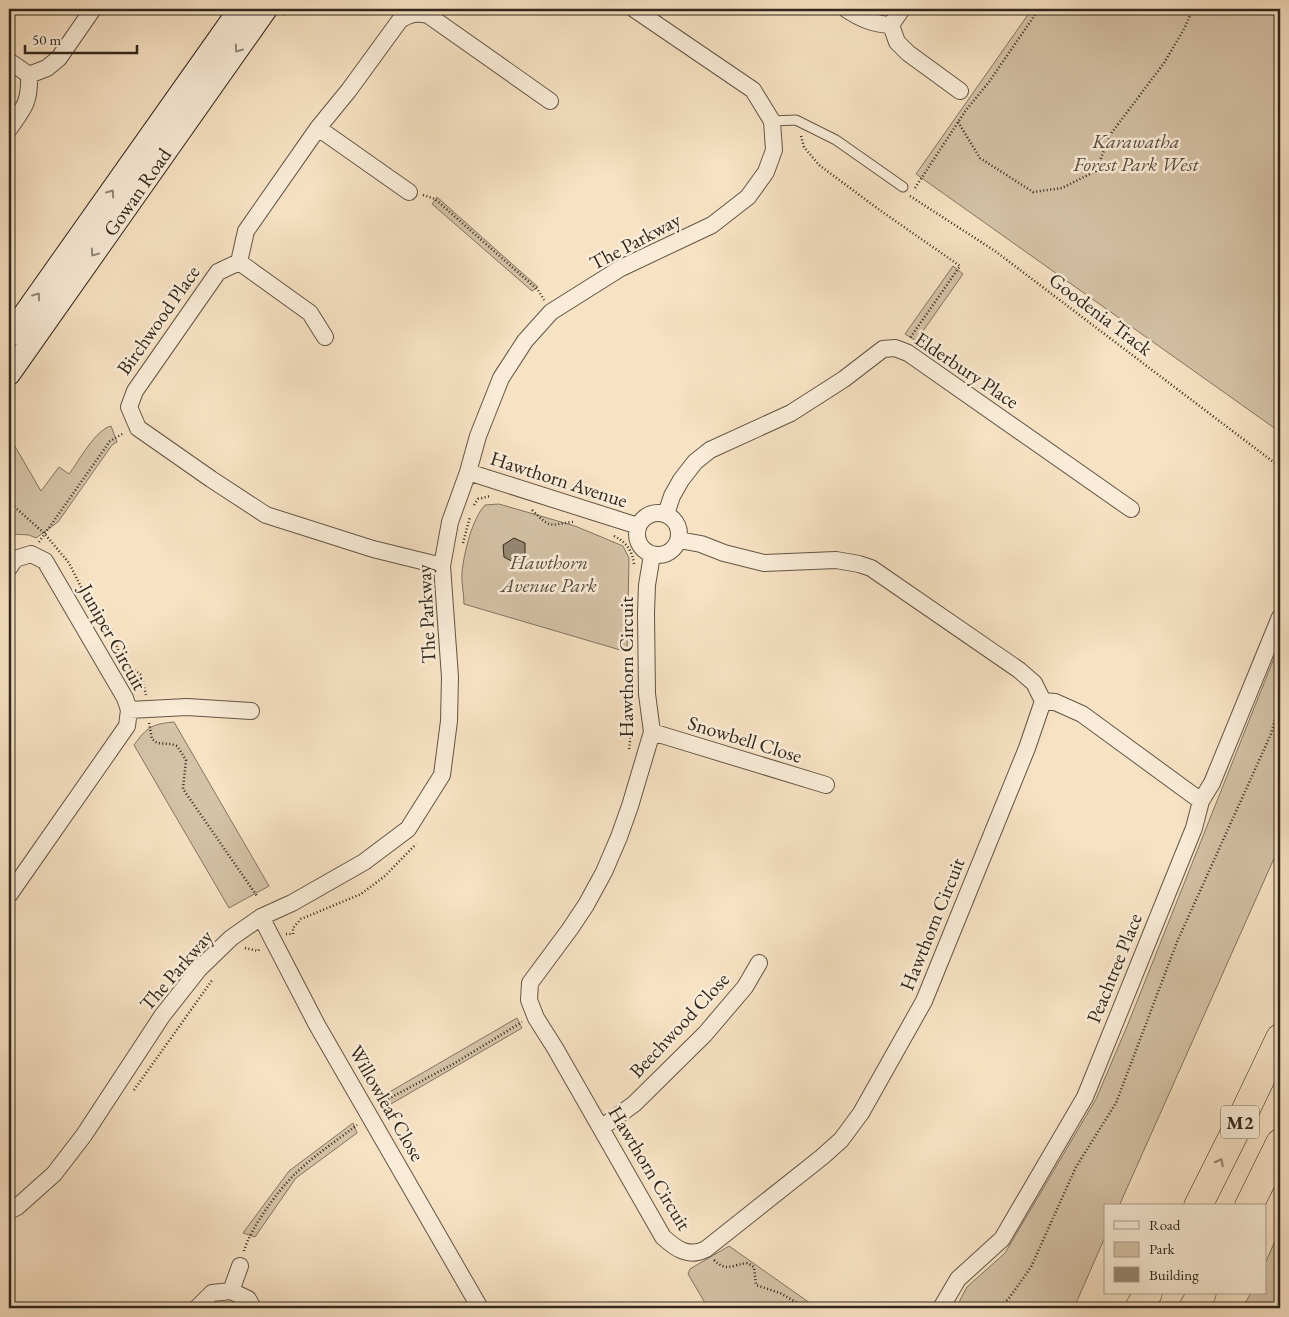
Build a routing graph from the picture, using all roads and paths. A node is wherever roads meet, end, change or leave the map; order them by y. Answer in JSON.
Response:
{"nodes":[{"id":1,"x":93,"y":9,"type":"edge"},
{"id":2,"x":240,"y":9,"type":"edge"},
{"id":3,"x":266,"y":9,"type":"edge"},
{"id":4,"x":634,"y":9,"type":"edge"},
{"id":5,"x":846,"y":9,"type":"edge"},
{"id":6,"x":902,"y":9,"type":"edge"},
{"id":7,"x":1039,"y":9,"type":"edge"},
{"id":8,"x":1193,"y":9,"type":"edge"},
{"id":9,"x":410,"y":11,"type":"edge"},
{"id":10,"x":891,"y":24,"type":"junction"},
{"id":11,"x":9,"y":61,"type":"edge"},
{"id":12,"x":29,"y":75,"type":"junction"},
{"id":13,"x":960,"y":91,"type":"dead end"},
{"id":14,"x":550,"y":100,"type":"dead end"},
{"id":15,"x":796,"y":120,"type":"junction"},
{"id":16,"x":772,"y":122,"type":"junction"},
{"id":17,"x":958,"y":122,"type":"junction"},
{"id":18,"x":318,"y":128,"type":"junction"},
{"id":19,"x":9,"y":129,"type":"edge"},
{"id":20,"x":903,"y":187,"type":"joint"},
{"id":21,"x":915,"y":188,"type":"dead end"},
{"id":22,"x":409,"y":192,"type":"joint"},
{"id":23,"x":239,"y":262,"type":"junction"},
{"id":24,"x":551,"y":312,"type":"junction"},
{"id":25,"x":9,"y":336,"type":"edge"},
{"id":26,"x":325,"y":337,"type":"dead end"},
{"id":27,"x":902,"y":350,"type":"junction"},
{"id":28,"x":9,"y":374,"type":"edge"},
{"id":29,"x":138,"y":428,"type":"junction"},
{"id":30,"x":1280,"y":466,"type":"edge"},
{"id":31,"x":468,"y":472,"type":"junction"},
{"id":32,"x":491,"y":496,"type":"dead end"},
{"id":33,"x":530,"y":507,"type":"dead end"},
{"id":34,"x":1131,"y":509,"type":"dead end"},
{"id":35,"x":666,"y":514,"type":"junction"},
{"id":36,"x":574,"y":522,"type":"dead end"},
{"id":37,"x":638,"y":526,"type":"junction"},
{"id":38,"x":606,"y":532,"type":"dead end"},
{"id":39,"x":679,"y":540,"type":"junction"},
{"id":40,"x":461,"y":551,"type":"dead end"},
{"id":41,"x":31,"y":554,"type":"junction"},
{"id":42,"x":652,"y":554,"type":"junction"},
{"id":43,"x":442,"y":566,"type":"junction"},
{"id":44,"x":9,"y":568,"type":"edge"},
{"id":45,"x":633,"y":568,"type":"dead end"},
{"id":46,"x":1280,"y":617,"type":"edge"},
{"id":47,"x":1043,"y":701,"type":"junction"},
{"id":48,"x":1280,"y":701,"type":"edge"},
{"id":49,"x":129,"y":710,"type":"junction"},
{"id":50,"x":251,"y":711,"type":"dead end"},
{"id":51,"x":634,"y":716,"type":"dead end"},
{"id":52,"x":652,"y":732,"type":"junction"},
{"id":53,"x":628,"y":754,"type":"dead end"},
{"id":54,"x":826,"y":786,"type":"dead end"},
{"id":55,"x":1201,"y":801,"type":"junction"},
{"id":56,"x":418,"y":841,"type":"dead end"},
{"id":57,"x":9,"y":895,"type":"edge"},
{"id":58,"x":261,"y":917,"type":"junction"},
{"id":59,"x":273,"y":940,"type":"junction"},
{"id":60,"x":240,"y":950,"type":"dead end"},
{"id":61,"x":759,"y":963,"type":"dead end"},
{"id":62,"x":214,"y":977,"type":"dead end"},
{"id":63,"x":523,"y":1021,"type":"dead end"},
{"id":64,"x":1280,"y":1038,"type":"edge"},
{"id":65,"x":131,"y":1094,"type":"dead end"},
{"id":66,"x":368,"y":1113,"type":"junction"},
{"id":67,"x":601,"y":1128,"type":"junction"},
{"id":68,"x":1280,"y":1142,"type":"edge"},
{"id":69,"x":1199,"y":1204,"type":"edge"},
{"id":70,"x":1250,"y":1204,"type":"edge"},
{"id":71,"x":9,"y":1211,"type":"edge"},
{"id":72,"x":706,"y":1249,"type":"junction"},
{"id":73,"x":240,"y":1266,"type":"joint"},
{"id":74,"x":231,"y":1291,"type":"junction"},
{"id":75,"x":1147,"y":1294,"type":"edge"},
{"id":76,"x":1201,"y":1294,"type":"edge"},
{"id":77,"x":197,"y":1308,"type":"edge"},
{"id":78,"x":253,"y":1308,"type":"edge"},
{"id":79,"x":480,"y":1308,"type":"edge"},
{"id":80,"x":806,"y":1308,"type":"edge"},
{"id":81,"x":941,"y":1308,"type":"edge"},
{"id":82,"x":999,"y":1308,"type":"edge"},
{"id":83,"x":1139,"y":1308,"type":"edge"},
{"id":84,"x":1193,"y":1308,"type":"edge"}],
"edges":[{"from":1,"to":12,"type":"street"},
{"from":25,"to":2,"type":"main road","name":"Gowan Road","one_way":true},
{"from":3,"to":28,"type":"main road","name":"Gowan Road","one_way":true},
{"from":4,"to":16,"type":"street","name":"The Parkway"},
{"from":5,"to":10,"type":"street"},
{"from":6,"to":10,"type":"street"},
{"from":7,"to":17,"type":"path"},
{"from":8,"to":17,"type":"path"},
{"from":9,"to":14,"type":"street"},
{"from":9,"to":18,"type":"street"},
{"from":10,"to":13,"type":"street"},
{"from":11,"to":12,"type":"street"},
{"from":12,"to":19,"type":"street"},
{"from":15,"to":16,"type":"lane"},
{"from":15,"to":20,"type":"lane"},
{"from":15,"to":27,"type":"path"},
{"from":16,"to":24,"type":"street","name":"The Parkway"},
{"from":17,"to":21,"type":"path"},
{"from":18,"to":22,"type":"street"},
{"from":18,"to":23,"type":"street"},
{"from":20,"to":30,"type":"path","name":"Goodenia Track"},
{"from":22,"to":24,"type":"path"},
{"from":23,"to":26,"type":"street"},
{"from":23,"to":29,"type":"street","name":"Birchwood Place"},
{"from":24,"to":31,"type":"street","name":"The Parkway"},
{"from":27,"to":34,"type":"street","name":"Elderbury Place"},
{"from":27,"to":35,"type":"street","name":"Elderbury Place"},
{"from":29,"to":41,"type":"path"},
{"from":29,"to":43,"type":"street"},
{"from":31,"to":37,"type":"street","name":"Hawthorn Avenue"},
{"from":31,"to":43,"type":"street","name":"The Parkway"},
{"from":32,"to":40,"type":"path"},
{"from":33,"to":36,"type":"path"},
{"from":35,"to":37,"type":"street"},
{"from":35,"to":39,"type":"street"},
{"from":37,"to":42,"type":"street"},
{"from":38,"to":45,"type":"path"},
{"from":39,"to":42,"type":"street"},
{"from":39,"to":47,"type":"street"},
{"from":41,"to":44,"type":"street"},
{"from":41,"to":49,"type":"street","name":"Juniper Circuit"},
{"from":42,"to":52,"type":"street","name":"Hawthorn Circuit"},
{"from":43,"to":58,"type":"street","name":"The Parkway"},
{"from":46,"to":55,"type":"street","name":"Peachtree Place"},
{"from":47,"to":55,"type":"street"},
{"from":47,"to":72,"type":"street","name":"Hawthorn Circuit"},
{"from":48,"to":82,"type":"path"},
{"from":49,"to":50,"type":"street"},
{"from":49,"to":57,"type":"street","name":"Juniper Circuit"},
{"from":51,"to":53,"type":"path"},
{"from":52,"to":54,"type":"street","name":"Snowbell Close"},
{"from":52,"to":67,"type":"street","name":"Hawthorn Circuit"},
{"from":55,"to":81,"type":"street","name":"Peachtree Place"},
{"from":56,"to":59,"type":"path"},
{"from":58,"to":59,"type":"street","name":"Willowleaf Close"},
{"from":58,"to":71,"type":"street","name":"The Parkway"},
{"from":59,"to":60,"type":"path"},
{"from":59,"to":66,"type":"street","name":"Willowleaf Close"},
{"from":61,"to":67,"type":"street","name":"Beechwood Close"},
{"from":62,"to":65,"type":"path"},
{"from":63,"to":66,"type":"path"},
{"from":69,"to":64,"type":"highway","number":"M2","one_way":true},
{"from":66,"to":73,"type":"path"},
{"from":66,"to":79,"type":"street","name":"Willowleaf Close"},
{"from":67,"to":72,"type":"street","name":"Hawthorn Circuit"},
{"from":68,"to":70,"type":"highway","number":"M2"},
{"from":72,"to":80,"type":"path"},
{"from":73,"to":74,"type":"street"},
{"from":74,"to":77,"type":"street"},
{"from":74,"to":78,"type":"street"},
{"from":75,"to":83,"type":"highway"},
{"from":76,"to":84,"type":"highway"}]}
